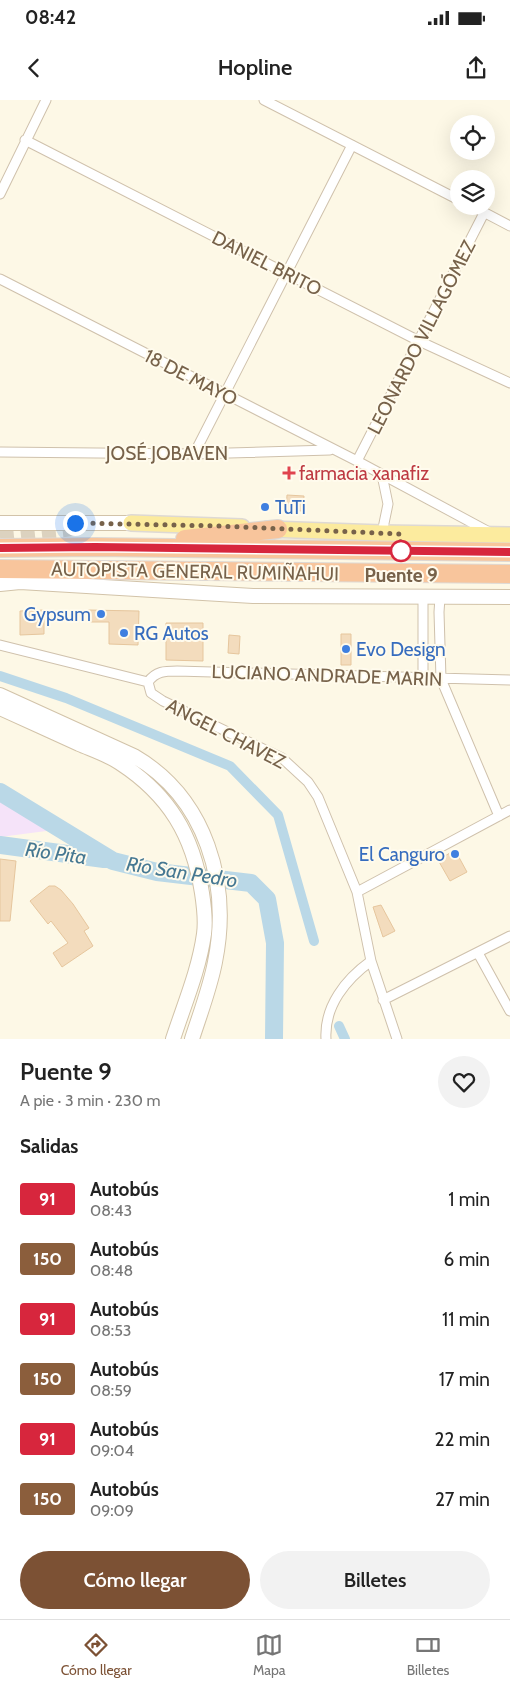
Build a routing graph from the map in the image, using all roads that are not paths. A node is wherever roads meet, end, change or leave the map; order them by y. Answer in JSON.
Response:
{"nodes":[{"id":1,"x":46,"y":100,"type":"edge"},
{"id":2,"x":264,"y":100,"type":"edge"},
{"id":3,"x":25,"y":140,"type":"junction"},
{"id":4,"x":352,"y":145,"type":"junction"},
{"id":5,"x":0,"y":194,"type":"edge"},
{"id":6,"x":450,"y":195,"type":"edge"},
{"id":7,"x":483,"y":215,"type":"edge"},
{"id":8,"x":488,"y":215,"type":"edge"},
{"id":9,"x":510,"y":226,"type":"edge"},
{"id":10,"x":286,"y":273,"type":"junction"},
{"id":11,"x":0,"y":279,"type":"edge"},
{"id":12,"x":419,"y":341,"type":"junction"},
{"id":13,"x":510,"y":383,"type":"edge"},
{"id":14,"x":225,"y":394,"type":"junction"},
{"id":15,"x":333,"y":450,"type":"junction"},
{"id":16,"x":0,"y":452,"type":"edge"},
{"id":17,"x":194,"y":454,"type":"junction"},
{"id":18,"x":358,"y":461,"type":"junction"},
{"id":19,"x":382,"y":475,"type":"junction"},
{"id":20,"x":0,"y":523,"type":"edge"},
{"id":21,"x":125,"y":524,"type":"joint"},
{"id":22,"x":278,"y":529,"type":"junction"},
{"id":23,"x":382,"y":533,"type":"junction"},
{"id":24,"x":493,"y":534,"type":"junction"},
{"id":25,"x":510,"y":535,"type":"edge"},
{"id":26,"x":95,"y":547,"type":"junction"},
{"id":27,"x":0,"y":548,"type":"edge"},
{"id":28,"x":510,"y":552,"type":"edge"},
{"id":29,"x":0,"y":569,"type":"edge"},
{"id":30,"x":510,"y":574,"type":"edge"},
{"id":31,"x":0,"y":584,"type":"edge"},
{"id":32,"x":423,"y":597,"type":"junction"},
{"id":33,"x":510,"y":597,"type":"edge"},
{"id":34,"x":440,"y":598,"type":"junction"},
{"id":35,"x":0,"y":645,"type":"edge"},
{"id":36,"x":423,"y":678,"type":"junction"},
{"id":37,"x":441,"y":679,"type":"junction"},
{"id":38,"x":510,"y":680,"type":"edge"},
{"id":39,"x":148,"y":682,"type":"junction"},
{"id":40,"x":0,"y":695,"type":"edge"},
{"id":41,"x":0,"y":708,"type":"edge"},
{"id":42,"x":510,"y":810,"type":"edge"},
{"id":43,"x":499,"y":816,"type":"junction"},
{"id":44,"x":357,"y":892,"type":"junction"},
{"id":45,"x":510,"y":936,"type":"edge"},
{"id":46,"x":478,"y":953,"type":"junction"},
{"id":47,"x":371,"y":961,"type":"junction"},
{"id":48,"x":383,"y":1000,"type":"junction"},
{"id":49,"x":510,"y":1011,"type":"edge"},
{"id":50,"x":173,"y":1039,"type":"edge"},
{"id":51,"x":192,"y":1039,"type":"edge"},
{"id":52,"x":326,"y":1039,"type":"edge"},
{"id":53,"x":397,"y":1039,"type":"edge"}],
"edges":[{"from":1,"to":3,"type":"street"},
{"from":2,"to":4,"type":"street"},
{"from":3,"to":5,"type":"street"},
{"from":3,"to":10,"type":"street","name":"DANIEL BRITO"},
{"from":4,"to":6,"type":"street"},
{"from":4,"to":10,"type":"street"},
{"from":7,"to":12,"type":"street","name":"LEONARDO VILLAGÓMEZ"},
{"from":8,"to":9,"type":"street"},
{"from":10,"to":12,"type":"street","name":"DANIEL BRITO"},
{"from":10,"to":14,"type":"street"},
{"from":11,"to":14,"type":"street","name":"18 DE MAYO"},
{"from":12,"to":13,"type":"street","name":"DANIEL BRITO"},
{"from":12,"to":18,"type":"street","name":"LEONARDO VILLAGÓMEZ"},
{"from":14,"to":15,"type":"street","name":"18 DE MAYO"},
{"from":14,"to":17,"type":"street"},
{"from":15,"to":17,"type":"street","name":"JOSÉ JOBAVEN"},
{"from":15,"to":18,"type":"street","name":"18 DE MAYO"},
{"from":16,"to":17,"type":"street","name":"JOSÉ JOBAVEN"},
{"from":18,"to":19,"type":"street","name":"18 DE MAYO"},
{"from":19,"to":23,"type":"street"},
{"from":19,"to":24,"type":"street","name":"18 DE MAYO"},
{"from":20,"to":21,"type":"main road"},
{"from":21,"to":22,"type":"main road"},
{"from":22,"to":23,"type":"main road"},
{"from":22,"to":26,"type":"highway"},
{"from":23,"to":24,"type":"main road"},
{"from":24,"to":25,"type":"main road"},
{"from":26,"to":27,"type":"highway","name":"AUTOPISTA GENERAL RUMIÑAHUI"},
{"from":26,"to":28,"type":"highway","name":"AUTOPISTA GENERAL RUMIÑAHUI"},
{"from":29,"to":30,"type":"highway","name":"AUTOPISTA GENERAL RUMIÑAHUI"},
{"from":31,"to":32,"type":"main road"},
{"from":32,"to":34,"type":"main road"},
{"from":32,"to":36,"type":"street"},
{"from":33,"to":34,"type":"main road"},
{"from":34,"to":37,"type":"street"},
{"from":35,"to":39,"type":"street","name":"ANGEL CHAVEZ"},
{"from":36,"to":37,"type":"street","name":"LUCIANO ANDRADE MARIN"},
{"from":36,"to":39,"type":"street","name":"LUCIANO ANDRADE MARIN"},
{"from":37,"to":38,"type":"street","name":"LUCIANO ANDRADE MARIN"},
{"from":37,"to":43,"type":"street"},
{"from":39,"to":44,"type":"street","name":"ANGEL CHAVEZ"},
{"from":40,"to":51,"type":"main road"},
{"from":41,"to":50,"type":"main road"},
{"from":42,"to":43,"type":"street"},
{"from":43,"to":44,"type":"street"},
{"from":44,"to":47,"type":"street","name":"ANGEL CHAVEZ"},
{"from":45,"to":46,"type":"street"},
{"from":46,"to":48,"type":"street"},
{"from":46,"to":49,"type":"street"},
{"from":47,"to":48,"type":"street","name":"ANGEL CHAVEZ"},
{"from":47,"to":52,"type":"street"},
{"from":48,"to":53,"type":"street","name":"ANGEL CHAVEZ"}]}
